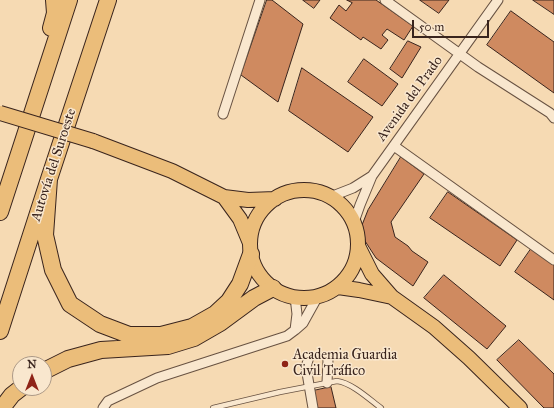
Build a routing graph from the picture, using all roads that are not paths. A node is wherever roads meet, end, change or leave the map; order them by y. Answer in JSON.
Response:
{"nodes":[{"id":1,"x":54,"y":0,"type":"edge"},
{"id":2,"x":69,"y":0,"type":"edge"},
{"id":3,"x":108,"y":0,"type":"edge"},
{"id":4,"x":260,"y":0,"type":"edge"},
{"id":5,"x":386,"y":0,"type":"edge"},
{"id":6,"x":498,"y":0,"type":"edge"},
{"id":7,"x":460,"y":54,"type":"junction"},
{"id":8,"x":0,"y":113,"type":"edge"},
{"id":9,"x":223,"y":114,"type":"dead end"},
{"id":10,"x":554,"y":118,"type":"edge"},
{"id":11,"x":394,"y":146,"type":"junction"},
{"id":12,"x":372,"y":176,"type":"junction"},
{"id":13,"x":49,"y":179,"type":"junction"},
{"id":14,"x":224,"y":197,"type":"junction"},
{"id":15,"x":330,"y":197,"type":"junction"},
{"id":16,"x":275,"y":199,"type":"junction"},
{"id":17,"x":0,"y":212,"type":"edge"},
{"id":18,"x":354,"y":222,"type":"junction"},
{"id":19,"x":358,"y":246,"type":"junction"},
{"id":20,"x":250,"y":249,"type":"junction"},
{"id":21,"x":554,"y":260,"type":"edge"},
{"id":22,"x":338,"y":287,"type":"junction"},
{"id":23,"x":273,"y":288,"type":"junction"},
{"id":24,"x":318,"y":296,"type":"junction"},
{"id":25,"x":295,"y":297,"type":"junction"},
{"id":26,"x":392,"y":297,"type":"junction"},
{"id":27,"x":295,"y":330,"type":"junction"},
{"id":28,"x":0,"y":331,"type":"edge"},
{"id":29,"x":308,"y":357,"type":"dead end"},
{"id":30,"x":328,"y":360,"type":"dead end"},
{"id":31,"x":52,"y":367,"type":"edge"},
{"id":32,"x":327,"y":383,"type":"junction"},
{"id":33,"x":308,"y":386,"type":"junction"},
{"id":34,"x":12,"y":395,"type":"edge"},
{"id":35,"x":2,"y":408,"type":"edge"},
{"id":36,"x":103,"y":408,"type":"edge"},
{"id":37,"x":213,"y":408,"type":"edge"},
{"id":38,"x":313,"y":408,"type":"edge"},
{"id":39,"x":381,"y":408,"type":"edge"},
{"id":40,"x":520,"y":408,"type":"edge"}],
"edges":[{"from":1,"to":17,"type":"highway"},
{"from":2,"to":17,"type":"highway"},
{"from":3,"to":13,"type":"highway","name":"Autovía del Suroeste"},
{"from":4,"to":9,"type":"street"},
{"from":5,"to":7,"type":"street"},
{"from":6,"to":7,"type":"street","name":"Avenida del Prado"},
{"from":7,"to":10,"type":"street"},
{"from":7,"to":11,"type":"street","name":"Avenida del Prado"},
{"from":8,"to":14,"type":"main road","bridge":true},
{"from":11,"to":12,"type":"street","name":"Avenida del Prado"},
{"from":11,"to":21,"type":"street"},
{"from":12,"to":15,"type":"street","name":"Avenida del Prado"},
{"from":12,"to":18,"type":"street","name":"Avenida del Prado"},
{"from":13,"to":20,"type":"highway"},
{"from":13,"to":28,"type":"highway","name":"Autovía del Suroeste"},
{"from":14,"to":16,"type":"main road"},
{"from":14,"to":20,"type":"main road"},
{"from":15,"to":16,"type":"main road"},
{"from":15,"to":18,"type":"main road"},
{"from":16,"to":20,"type":"main road"},
{"from":18,"to":19,"type":"main road"},
{"from":19,"to":22,"type":"main road"},
{"from":19,"to":26,"type":"main road"},
{"from":20,"to":23,"type":"main road"},
{"from":22,"to":24,"type":"main road"},
{"from":22,"to":26,"type":"main road"},
{"from":23,"to":25,"type":"main road"},
{"from":23,"to":31,"type":"highway"},
{"from":24,"to":25,"type":"main road"},
{"from":24,"to":27,"type":"street"},
{"from":25,"to":27,"type":"street"},
{"from":26,"to":40,"type":"main road"},
{"from":27,"to":36,"type":"street"},
{"from":29,"to":33,"type":"street"},
{"from":30,"to":32,"type":"street"},
{"from":32,"to":33,"type":"lane"},
{"from":32,"to":39,"type":"lane"},
{"from":33,"to":37,"type":"lane"},
{"from":33,"to":38,"type":"street"},
{"from":34,"to":35,"type":"highway"}]}
